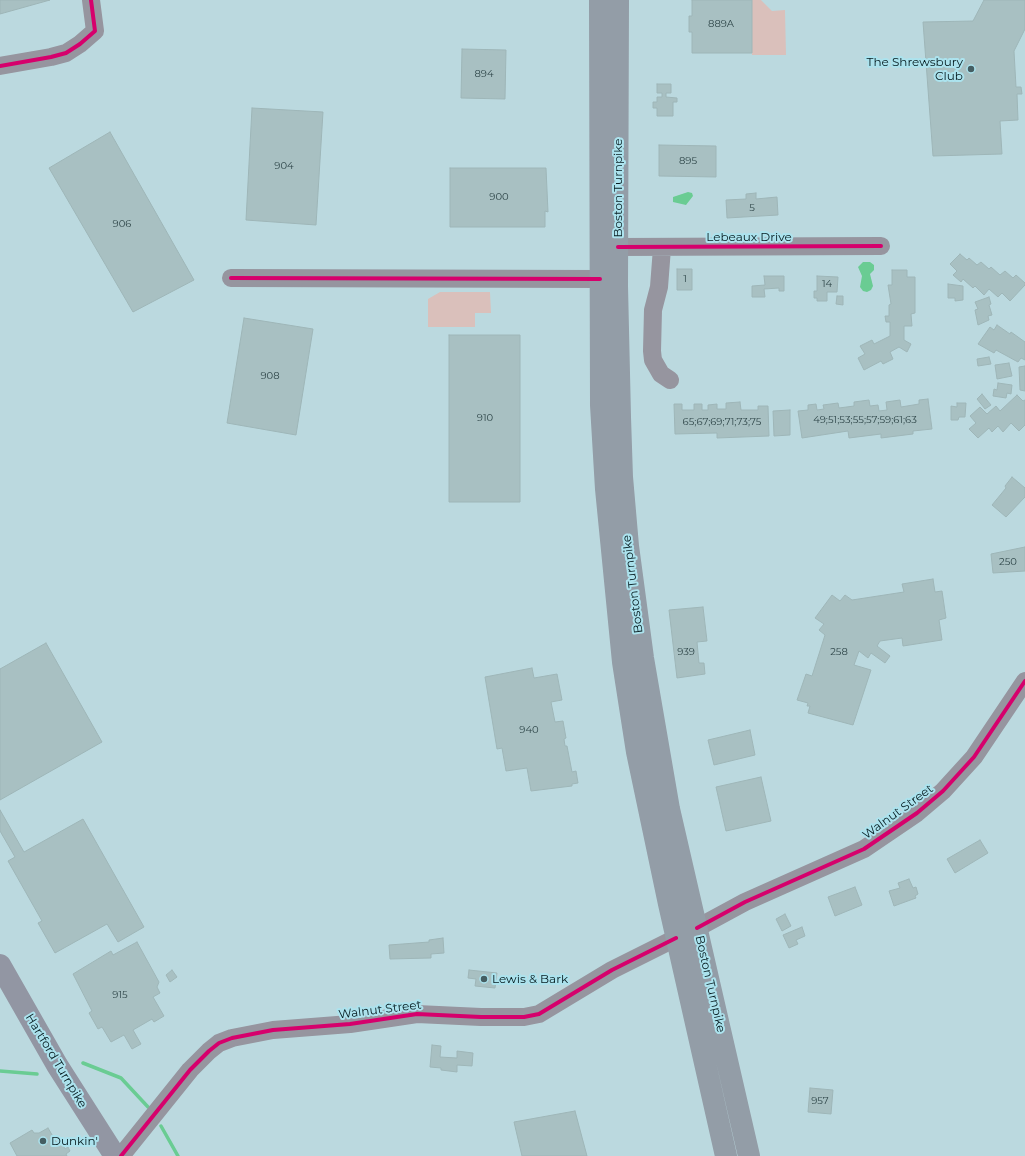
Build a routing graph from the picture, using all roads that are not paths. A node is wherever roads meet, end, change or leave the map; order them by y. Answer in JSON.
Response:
{"nodes":[{"id":1,"x":91,"y":0,"type":"edge"},
{"id":2,"x":600,"y":0,"type":"edge"},
{"id":3,"x":618,"y":0,"type":"edge"},
{"id":4,"x":0,"y":66,"type":"edge"},
{"id":5,"x":881,"y":246,"type":"dead end"},
{"id":6,"x":618,"y":247,"type":"junction"},
{"id":7,"x":662,"y":248,"type":"junction"},
{"id":8,"x":231,"y":278,"type":"dead end"},
{"id":9,"x":600,"y":279,"type":"junction"},
{"id":10,"x":670,"y":380,"type":"dead end"},
{"id":11,"x":1025,"y":681,"type":"edge"},
{"id":12,"x":697,"y":928,"type":"junction"},
{"id":13,"x":676,"y":938,"type":"junction"},
{"id":14,"x":0,"y":965,"type":"edge"},
{"id":15,"x":115,"y":1156,"type":"edge"},
{"id":16,"x":121,"y":1156,"type":"edge"},
{"id":17,"x":726,"y":1156,"type":"edge"},
{"id":18,"x":749,"y":1156,"type":"edge"}],
"edges":[{"from":1,"to":4,"type":"street"},
{"from":2,"to":9,"type":"highway","name":"Boston Turnpike"},
{"from":3,"to":6,"type":"highway","name":"Boston Turnpike"},
{"from":5,"to":7,"type":"street","name":"Lebeaux Drive"},
{"from":6,"to":7,"type":"street","name":"Lebeaux Drive"},
{"from":6,"to":12,"type":"highway","name":"Boston Turnpike"},
{"from":7,"to":10,"type":"street"},
{"from":8,"to":9,"type":"street"},
{"from":9,"to":13,"type":"highway","name":"Boston Turnpike"},
{"from":11,"to":12,"type":"street","name":"Walnut Street"},
{"from":12,"to":18,"type":"highway","name":"Boston Turnpike"},
{"from":13,"to":16,"type":"street","name":"Walnut Street"},
{"from":13,"to":17,"type":"highway","name":"Boston Turnpike"},
{"from":14,"to":15,"type":"main road","name":"Hartford Turnpike"}]}
